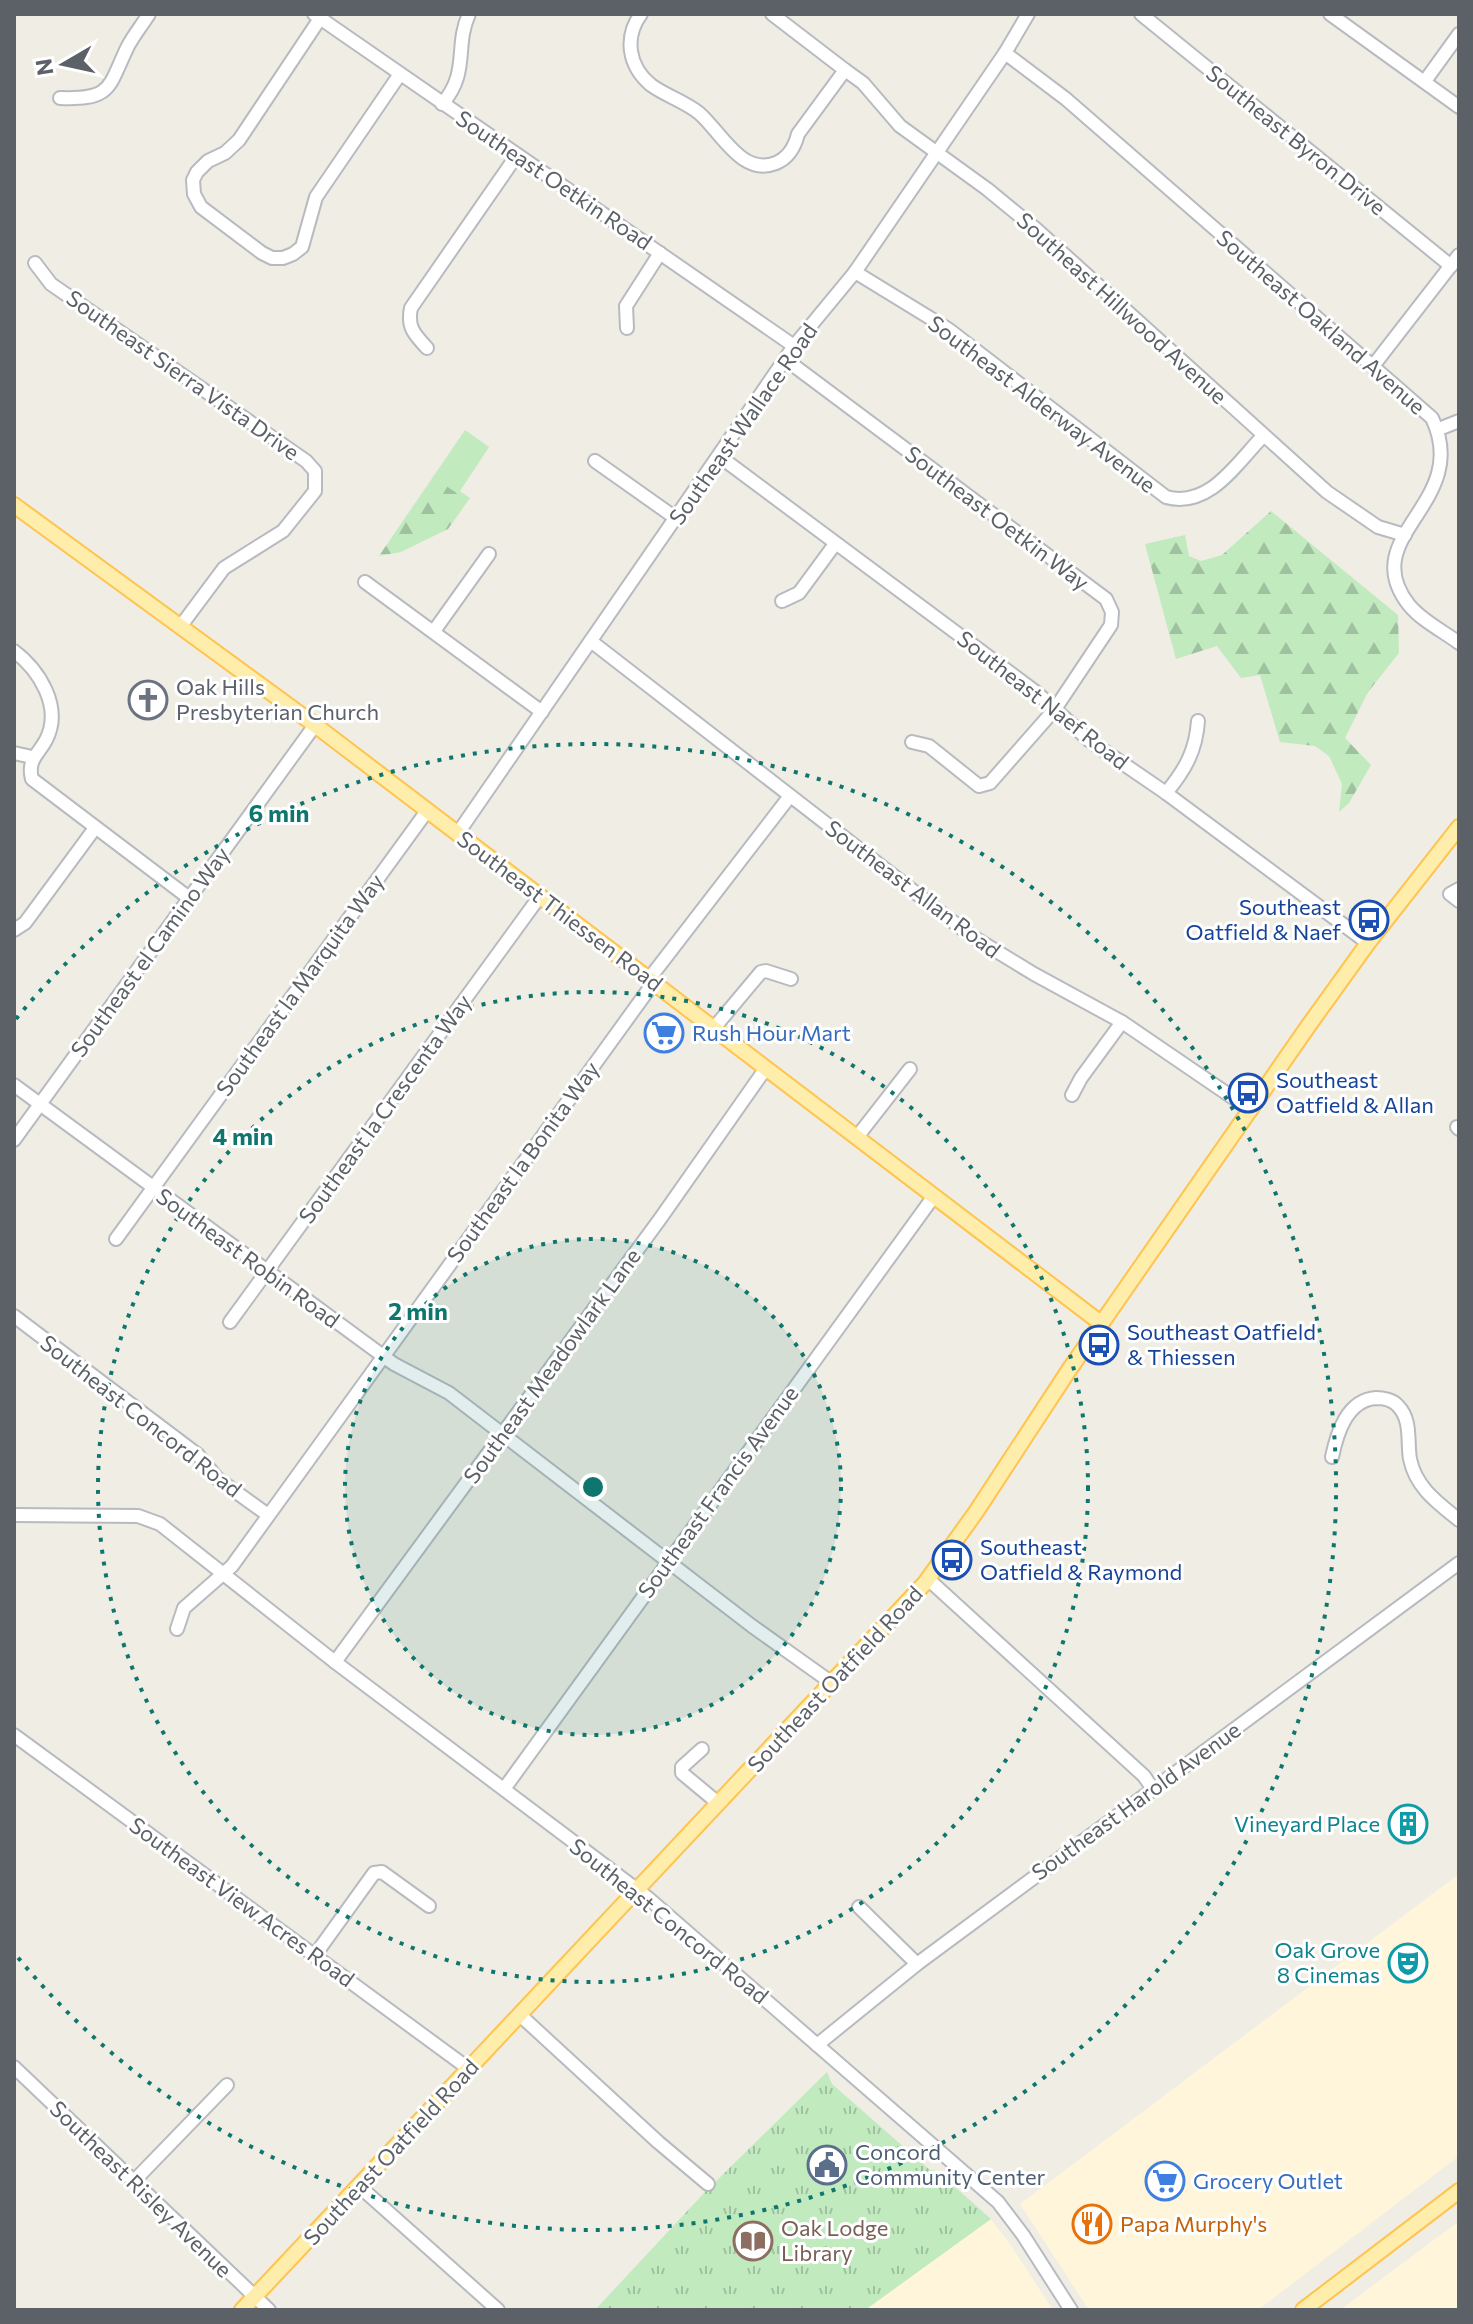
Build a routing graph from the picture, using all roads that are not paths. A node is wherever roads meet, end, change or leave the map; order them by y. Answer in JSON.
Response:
{"nodes":[{"id":1,"x":149,"y":14,"type":"edge"},
{"id":2,"x":469,"y":14,"type":"edge"},
{"id":3,"x":641,"y":14,"type":"edge"},
{"id":4,"x":772,"y":14,"type":"edge"},
{"id":5,"x":1028,"y":14,"type":"edge"},
{"id":6,"x":1141,"y":14,"type":"edge"},
{"id":7,"x":1330,"y":14,"type":"edge"},
{"id":8,"x":319,"y":15,"type":"edge"},
{"id":9,"x":1459,"y":34,"type":"edge"},
{"id":10,"x":1005,"y":53,"type":"junction"},
{"id":11,"x":845,"y":70,"type":"junction"},
{"id":12,"x":400,"y":74,"type":"junction"},
{"id":13,"x":1425,"y":81,"type":"junction"},
{"id":14,"x":60,"y":98,"type":"dead end"},
{"id":15,"x":442,"y":104,"type":"junction"},
{"id":16,"x":1459,"y":107,"type":"edge"},
{"id":17,"x":937,"y":153,"type":"junction"},
{"id":18,"x":517,"y":155,"type":"junction"},
{"id":19,"x":660,"y":253,"type":"junction"},
{"id":20,"x":1459,"y":255,"type":"edge"},
{"id":21,"x":35,"y":263,"type":"dead end"},
{"id":22,"x":1451,"y":266,"type":"junction"},
{"id":23,"x":855,"y":272,"type":"junction"},
{"id":24,"x":627,"y":328,"type":"dead end"},
{"id":25,"x":794,"y":346,"type":"junction"},
{"id":26,"x":427,"y":348,"type":"dead end"},
{"id":27,"x":785,"y":359,"type":"junction"},
{"id":28,"x":1373,"y":366,"type":"junction"},
{"id":29,"x":1459,"y":421,"type":"edge"},
{"id":30,"x":1439,"y":429,"type":"junction"},
{"id":31,"x":1263,"y":436,"type":"junction"},
{"id":32,"x":719,"y":456,"type":"junction"},
{"id":33,"x":595,"y":461,"type":"dead end"},
{"id":34,"x":14,"y":505,"type":"edge"},
{"id":35,"x":677,"y":519,"type":"junction"},
{"id":36,"x":1405,"y":535,"type":"junction"},
{"id":37,"x":835,"y":544,"type":"junction"},
{"id":38,"x":489,"y":554,"type":"dead end"},
{"id":39,"x":365,"y":582,"type":"dead end"},
{"id":40,"x":782,"y":601,"type":"dead end"},
{"id":41,"x":180,"y":627,"type":"junction"},
{"id":42,"x":434,"y":631,"type":"junction"},
{"id":43,"x":592,"y":642,"type":"junction"},
{"id":44,"x":1459,"y":643,"type":"edge"},
{"id":45,"x":14,"y":651,"type":"edge"},
{"id":46,"x":1055,"y":709,"type":"junction"},
{"id":47,"x":542,"y":712,"type":"junction"},
{"id":48,"x":1198,"y":721,"type":"dead end"},
{"id":49,"x":315,"y":725,"type":"junction"},
{"id":50,"x":912,"y":742,"type":"dead end"},
{"id":51,"x":14,"y":753,"type":"edge"},
{"id":52,"x":32,"y":757,"type":"junction"},
{"id":53,"x":1166,"y":793,"type":"junction"},
{"id":54,"x":790,"y":796,"type":"junction"},
{"id":55,"x":427,"y":811,"type":"junction"},
{"id":56,"x":1459,"y":827,"type":"edge"},
{"id":57,"x":95,"y":828,"type":"junction"},
{"id":58,"x":458,"y":833,"type":"junction"},
{"id":59,"x":540,"y":896,"type":"junction"},
{"id":60,"x":189,"y":898,"type":"junction"},
{"id":61,"x":14,"y":930,"type":"edge"},
{"id":62,"x":1368,"y":943,"type":"junction"},
{"id":63,"x":791,"y":979,"type":"dead end"},
{"id":64,"x":651,"y":980,"type":"junction"},
{"id":65,"x":1122,"y":1022,"type":"junction"},
{"id":66,"x":714,"y":1028,"type":"junction"},
{"id":67,"x":766,"y":1068,"type":"junction"},
{"id":68,"x":910,"y":1069,"type":"dead end"},
{"id":69,"x":14,"y":1085,"type":"edge"},
{"id":70,"x":1072,"y":1095,"type":"dead end"},
{"id":71,"x":40,"y":1104,"type":"junction"},
{"id":72,"x":1251,"y":1110,"type":"junction"},
{"id":73,"x":857,"y":1137,"type":"junction"},
{"id":74,"x":14,"y":1140,"type":"edge"},
{"id":75,"x":151,"y":1188,"type":"junction"},
{"id":76,"x":934,"y":1196,"type":"junction"},
{"id":77,"x":116,"y":1239,"type":"dead end"},
{"id":78,"x":268,"y":1272,"type":"junction"},
{"id":79,"x":14,"y":1316,"type":"edge"},
{"id":80,"x":230,"y":1322,"type":"dead end"},
{"id":81,"x":1102,"y":1324,"type":"junction"},
{"id":82,"x":383,"y":1356,"type":"junction"},
{"id":83,"x":504,"y":1434,"type":"junction"},
{"id":84,"x":1332,"y":1457,"type":"dead end"},
{"id":85,"x":14,"y":1515,"type":"edge"},
{"id":86,"x":268,"y":1515,"type":"junction"},
{"id":87,"x":1459,"y":1520,"type":"edge"},
{"id":88,"x":669,"y":1559,"type":"junction"},
{"id":89,"x":1459,"y":1563,"type":"edge"},
{"id":90,"x":224,"y":1575,"type":"junction"},
{"id":91,"x":928,"y":1579,"type":"junction"},
{"id":92,"x":177,"y":1629,"type":"dead end"},
{"id":93,"x":335,"y":1662,"type":"junction"},
{"id":94,"x":832,"y":1683,"type":"junction"},
{"id":95,"x":14,"y":1735,"type":"edge"},
{"id":96,"x":702,"y":1749,"type":"dead end"},
{"id":97,"x":504,"y":1789,"type":"junction"},
{"id":98,"x":1153,"y":1789,"type":"junction"},
{"id":99,"x":718,"y":1803,"type":"junction"},
{"id":100,"x":637,"y":1890,"type":"junction"},
{"id":101,"x":429,"y":1906,"type":"dead end"},
{"id":102,"x":859,"y":1907,"type":"dead end"},
{"id":103,"x":315,"y":1955,"type":"junction"},
{"id":104,"x":917,"y":1964,"type":"junction"},
{"id":105,"x":520,"y":2015,"type":"junction"},
{"id":106,"x":817,"y":2045,"type":"junction"},
{"id":107,"x":14,"y":2067,"type":"edge"},
{"id":108,"x":469,"y":2069,"type":"junction"},
{"id":109,"x":227,"y":2085,"type":"dead end"},
{"id":110,"x":134,"y":2181,"type":"junction"},
{"id":111,"x":708,"y":2184,"type":"dead end"},
{"id":112,"x":359,"y":2186,"type":"junction"},
{"id":113,"x":1459,"y":2191,"type":"edge"},
{"id":114,"x":255,"y":2297,"type":"junction"},
{"id":115,"x":242,"y":2310,"type":"edge"},
{"id":116,"x":269,"y":2310,"type":"edge"},
{"id":117,"x":498,"y":2310,"type":"edge"},
{"id":118,"x":1071,"y":2310,"type":"edge"},
{"id":119,"x":1303,"y":2310,"type":"edge"}],
"edges":[{"from":1,"to":14,"type":"street"},
{"from":2,"to":15,"type":"street"},
{"from":3,"to":11,"type":"street"},
{"from":4,"to":11,"type":"street","name":"Southeast Hillwood Avenue"},
{"from":5,"to":10,"type":"street","name":"Southeast Wallace Road"},
{"from":6,"to":22,"type":"street","name":"Southeast Byron Drive"},
{"from":7,"to":13,"type":"street"},
{"from":8,"to":12,"type":"street","name":"Southeast Oetkin Road"},
{"from":8,"to":12,"type":"street"},
{"from":9,"to":13,"type":"street"},
{"from":10,"to":17,"type":"street","name":"Southeast Wallace Road"},
{"from":10,"to":28,"type":"street","name":"Southeast Oakland Avenue"},
{"from":11,"to":17,"type":"street","name":"Southeast Hillwood Avenue"},
{"from":12,"to":15,"type":"street","name":"Southeast Oetkin Road"},
{"from":13,"to":16,"type":"street"},
{"from":15,"to":18,"type":"street","name":"Southeast Oetkin Road"},
{"from":17,"to":23,"type":"street","name":"Southeast Wallace Road"},
{"from":17,"to":31,"type":"street","name":"Southeast Hillwood Avenue"},
{"from":18,"to":19,"type":"street","name":"Southeast Oetkin Road"},
{"from":18,"to":26,"type":"street"},
{"from":19,"to":24,"type":"street"},
{"from":19,"to":25,"type":"street","name":"Southeast Oetkin Road"},
{"from":20,"to":22,"type":"street"},
{"from":21,"to":41,"type":"street","name":"Southeast Sierra Vista Drive"},
{"from":22,"to":28,"type":"street"},
{"from":23,"to":25,"type":"street","name":"Southeast Wallace Road"},
{"from":23,"to":31,"type":"street","name":"Southeast Alderway Avenue"},
{"from":25,"to":27,"type":"street","name":"Southeast Wallace Road"},
{"from":27,"to":32,"type":"street","name":"Southeast Wallace Road"},
{"from":27,"to":46,"type":"street","name":"Southeast Oetkin Way"},
{"from":28,"to":30,"type":"street","name":"Southeast Oakland Avenue"},
{"from":29,"to":30,"type":"street"},
{"from":30,"to":36,"type":"street","name":"Southeast Oakland Avenue"},
{"from":31,"to":36,"type":"street","name":"Southeast Hillwood Avenue"},
{"from":32,"to":35,"type":"street","name":"Southeast Wallace Road"},
{"from":32,"to":37,"type":"street","name":"Southeast Naef Road"},
{"from":33,"to":35,"type":"street"},
{"from":34,"to":41,"type":"main road","name":"Southeast Thiessen Road"},
{"from":35,"to":43,"type":"street","name":"Southeast Wallace Road"},
{"from":36,"to":44,"type":"street","name":"Southeast Oakland Avenue"},
{"from":37,"to":40,"type":"street"},
{"from":37,"to":46,"type":"street","name":"Southeast Naef Road"},
{"from":38,"to":42,"type":"street"},
{"from":39,"to":42,"type":"street"},
{"from":41,"to":49,"type":"main road","name":"Southeast Thiessen Road"},
{"from":42,"to":47,"type":"street"},
{"from":43,"to":47,"type":"street","name":"Southeast Wallace Road"},
{"from":43,"to":54,"type":"street","name":"Southeast Allan Road"},
{"from":45,"to":52,"type":"street"},
{"from":46,"to":50,"type":"street","name":"Southeast Oetkin Way"},
{"from":46,"to":53,"type":"street","name":"Southeast Naef Road"},
{"from":47,"to":58,"type":"street","name":"Southeast Wallace Road"},
{"from":48,"to":53,"type":"street"},
{"from":49,"to":55,"type":"main road","name":"Southeast Thiessen Road"},
{"from":49,"to":60,"type":"street","name":"Southeast el Camino Way"},
{"from":51,"to":52,"type":"street"},
{"from":52,"to":57,"type":"street"},
{"from":53,"to":62,"type":"street","name":"Southeast Naef Road"},
{"from":54,"to":64,"type":"street","name":"Southeast la Bonita Way"},
{"from":54,"to":65,"type":"street","name":"Southeast Allan Road"},
{"from":55,"to":58,"type":"main road","name":"Southeast Thiessen Road"},
{"from":55,"to":75,"type":"street","name":"Southeast la Marquita Way"},
{"from":56,"to":62,"type":"main road","name":"Southeast Oatfield Road"},
{"from":57,"to":60,"type":"street"},
{"from":57,"to":61,"type":"street"},
{"from":58,"to":59,"type":"main road","name":"Southeast Thiessen Road"},
{"from":59,"to":64,"type":"main road","name":"Southeast Thiessen Road"},
{"from":59,"to":78,"type":"street","name":"Southeast la Crescenta Way"},
{"from":60,"to":71,"type":"street","name":"Southeast el Camino Way"},
{"from":62,"to":72,"type":"main road","name":"Southeast Oatfield Road"},
{"from":63,"to":66,"type":"street"},
{"from":64,"to":66,"type":"main road","name":"Southeast Thiessen Road"},
{"from":64,"to":82,"type":"street","name":"Southeast la Bonita Way"},
{"from":65,"to":70,"type":"street"},
{"from":65,"to":72,"type":"street","name":"Southeast Allan Road"},
{"from":66,"to":67,"type":"main road","name":"Southeast Thiessen Road"},
{"from":67,"to":73,"type":"main road","name":"Southeast Thiessen Road"},
{"from":67,"to":83,"type":"street","name":"Southeast Meadowlark Lane"},
{"from":68,"to":73,"type":"street"},
{"from":69,"to":71,"type":"street","name":"Southeast Robin Road"},
{"from":71,"to":74,"type":"street","name":"Southeast el Camino Way"},
{"from":71,"to":75,"type":"street","name":"Southeast Robin Road"},
{"from":72,"to":81,"type":"main road","name":"Southeast Oatfield Road"},
{"from":73,"to":76,"type":"main road","name":"Southeast Thiessen Road"},
{"from":75,"to":77,"type":"street","name":"Southeast la Marquita Way"},
{"from":75,"to":78,"type":"street","name":"Southeast Robin Road"},
{"from":76,"to":81,"type":"main road","name":"Southeast Thiessen Road"},
{"from":76,"to":88,"type":"street","name":"Southeast Francis Avenue"},
{"from":78,"to":80,"type":"street","name":"Southeast la Crescenta Way"},
{"from":78,"to":82,"type":"street","name":"Southeast Robin Road"},
{"from":79,"to":86,"type":"street","name":"Southeast Concord Road"},
{"from":81,"to":91,"type":"main road","name":"Southeast Oatfield Road"},
{"from":82,"to":83,"type":"street","name":"Southeast Robin Road"},
{"from":82,"to":86,"type":"street","name":"Southeast la Bonita Way"},
{"from":83,"to":88,"type":"street","name":"Southeast Robin Road"},
{"from":83,"to":93,"type":"street","name":"Southeast Meadowlark Lane"},
{"from":84,"to":87,"type":"street"},
{"from":85,"to":90,"type":"street","name":"Southeast Concord Road"},
{"from":86,"to":90,"type":"street","name":"Southeast la Bonita Way"},
{"from":88,"to":94,"type":"street","name":"Southeast Robin Road"},
{"from":88,"to":97,"type":"street","name":"Southeast Francis Avenue"},
{"from":89,"to":98,"type":"street","name":"Southeast Harold Avenue"},
{"from":90,"to":92,"type":"street","name":"Southeast la Bonita Way"},
{"from":90,"to":93,"type":"street","name":"Southeast Concord Road"},
{"from":91,"to":94,"type":"main road","name":"Southeast Oatfield Road"},
{"from":91,"to":98,"type":"street"},
{"from":93,"to":97,"type":"street","name":"Southeast Concord Road"},
{"from":94,"to":99,"type":"main road","name":"Southeast Oatfield Road"},
{"from":95,"to":103,"type":"street","name":"Southeast View Acres Road"},
{"from":96,"to":99,"type":"street"},
{"from":97,"to":100,"type":"street","name":"Southeast Concord Road"},
{"from":98,"to":104,"type":"street","name":"Southeast Harold Avenue"},
{"from":99,"to":100,"type":"main road","name":"Southeast Oatfield Road"},
{"from":100,"to":105,"type":"main road","name":"Southeast Oatfield Road"},
{"from":100,"to":106,"type":"street","name":"Southeast Concord Road"},
{"from":101,"to":103,"type":"street"},
{"from":102,"to":104,"type":"street"},
{"from":103,"to":108,"type":"street","name":"Southeast View Acres Road"},
{"from":104,"to":106,"type":"street","name":"Southeast Harold Avenue"},
{"from":105,"to":108,"type":"main road","name":"Southeast Oatfield Road"},
{"from":105,"to":111,"type":"street"},
{"from":106,"to":118,"type":"street","name":"Southeast Concord Road"},
{"from":107,"to":110,"type":"street","name":"Southeast Risley Avenue"},
{"from":108,"to":112,"type":"main road","name":"Southeast Oatfield Road"},
{"from":109,"to":110,"type":"street"},
{"from":110,"to":114,"type":"street","name":"Southeast Risley Avenue"},
{"from":112,"to":114,"type":"main road","name":"Southeast Oatfield Road"},
{"from":112,"to":117,"type":"street"},
{"from":113,"to":119,"type":"main road"},
{"from":114,"to":115,"type":"main road","name":"Southeast Oatfield Road"},
{"from":114,"to":116,"type":"street","name":"Southeast Risley Avenue"}]}
